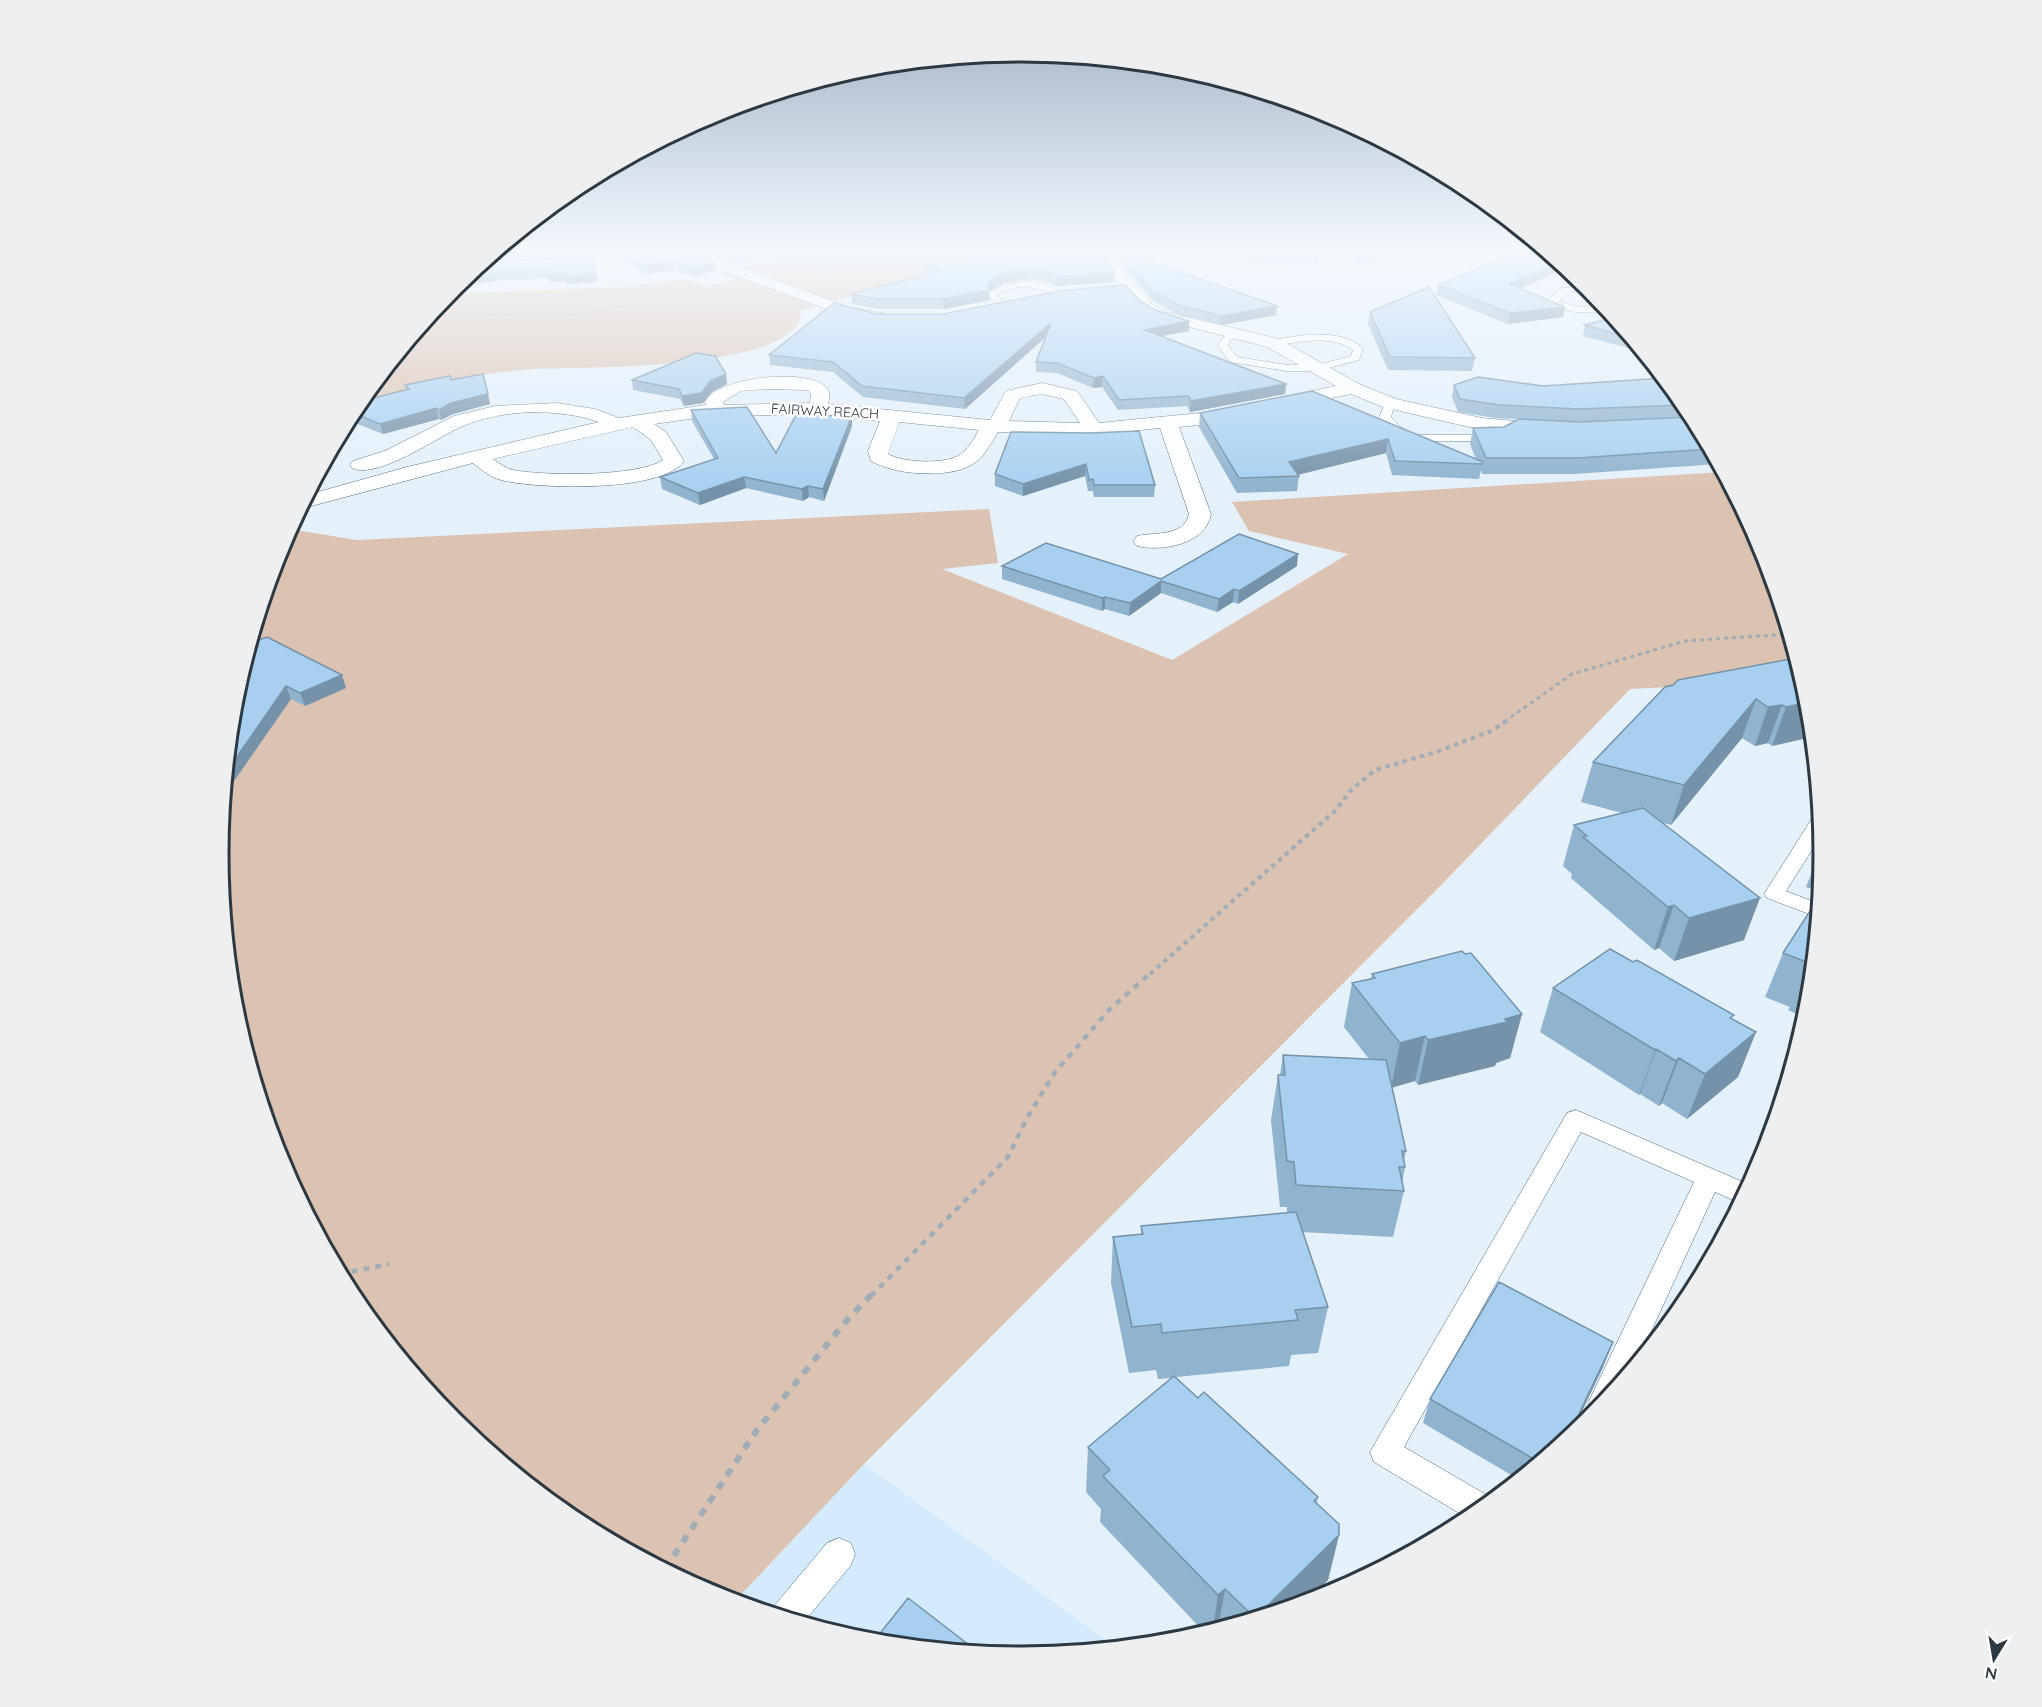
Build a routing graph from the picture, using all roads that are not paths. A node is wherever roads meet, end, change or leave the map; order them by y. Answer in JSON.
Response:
{"nodes":[{"id":1,"x":1225,"y":331,"type":"edge"},
{"id":2,"x":1234,"y":333,"type":"junction"},
{"id":3,"x":1273,"y":343,"type":"junction"},
{"id":4,"x":1317,"y":368,"type":"junction"},
{"id":5,"x":1353,"y":388,"type":"junction"},
{"id":6,"x":1390,"y":403,"type":"junction"},
{"id":7,"x":892,"y":415,"type":"junction"},
{"id":8,"x":626,"y":422,"type":"junction"},
{"id":9,"x":1168,"y":423,"type":"junction"},
{"id":10,"x":995,"y":426,"type":"junction"},
{"id":11,"x":1519,"y":428,"type":"junction"},
{"id":12,"x":1094,"y":429,"type":"junction"},
{"id":13,"x":1572,"y":431,"type":"edge"},
{"id":14,"x":477,"y":456,"type":"junction"},
{"id":15,"x":337,"y":471,"type":"dead end"},
{"id":16,"x":312,"y":500,"type":"edge"},
{"id":17,"x":1145,"y":542,"type":"dead end"},
{"id":18,"x":1812,"y":833,"type":"edge"},
{"id":19,"x":1811,"y":908,"type":"edge"},
{"id":20,"x":1709,"y":1178,"type":"junction"},
{"id":21,"x":1737,"y":1191,"type":"edge"},
{"id":22,"x":1615,"y":1377,"type":"edge"},
{"id":23,"x":1472,"y":1504,"type":"edge"},
{"id":24,"x":839,"y":1554,"type":"dead end"},
{"id":25,"x":792,"y":1611,"type":"edge"}],
"edges":[{"from":1,"to":2,"type":"street"},
{"from":2,"to":3,"type":"street"},
{"from":2,"to":4,"type":"lane"},
{"from":3,"to":4,"type":"street"},
{"from":3,"to":4,"type":"lane"},
{"from":4,"to":5,"type":"street"},
{"from":5,"to":6,"type":"street"},
{"from":5,"to":9,"type":"street","name":"FAIRWAY REACH"},
{"from":6,"to":11,"type":"street"},
{"from":6,"to":11,"type":"lane"},
{"from":7,"to":8,"type":"street","name":"FAIRWAY REACH"},
{"from":7,"to":10,"type":"street","name":"FAIRWAY REACH"},
{"from":7,"to":10,"type":"street"},
{"from":8,"to":14,"type":"street","name":"FAIRWAY REACH"},
{"from":8,"to":14,"type":"street"},
{"from":8,"to":15,"type":"street"},
{"from":9,"to":12,"type":"street","name":"FAIRWAY REACH"},
{"from":9,"to":17,"type":"street"},
{"from":10,"to":12,"type":"street","name":"FAIRWAY REACH"},
{"from":10,"to":12,"type":"street"},
{"from":11,"to":13,"type":"street"},
{"from":14,"to":16,"type":"street","name":"FAIRWAY REACH"},
{"from":18,"to":19,"type":"lane"},
{"from":20,"to":21,"type":"lane"},
{"from":20,"to":22,"type":"lane"},
{"from":20,"to":23,"type":"lane"},
{"from":24,"to":25,"type":"lane"}]}
